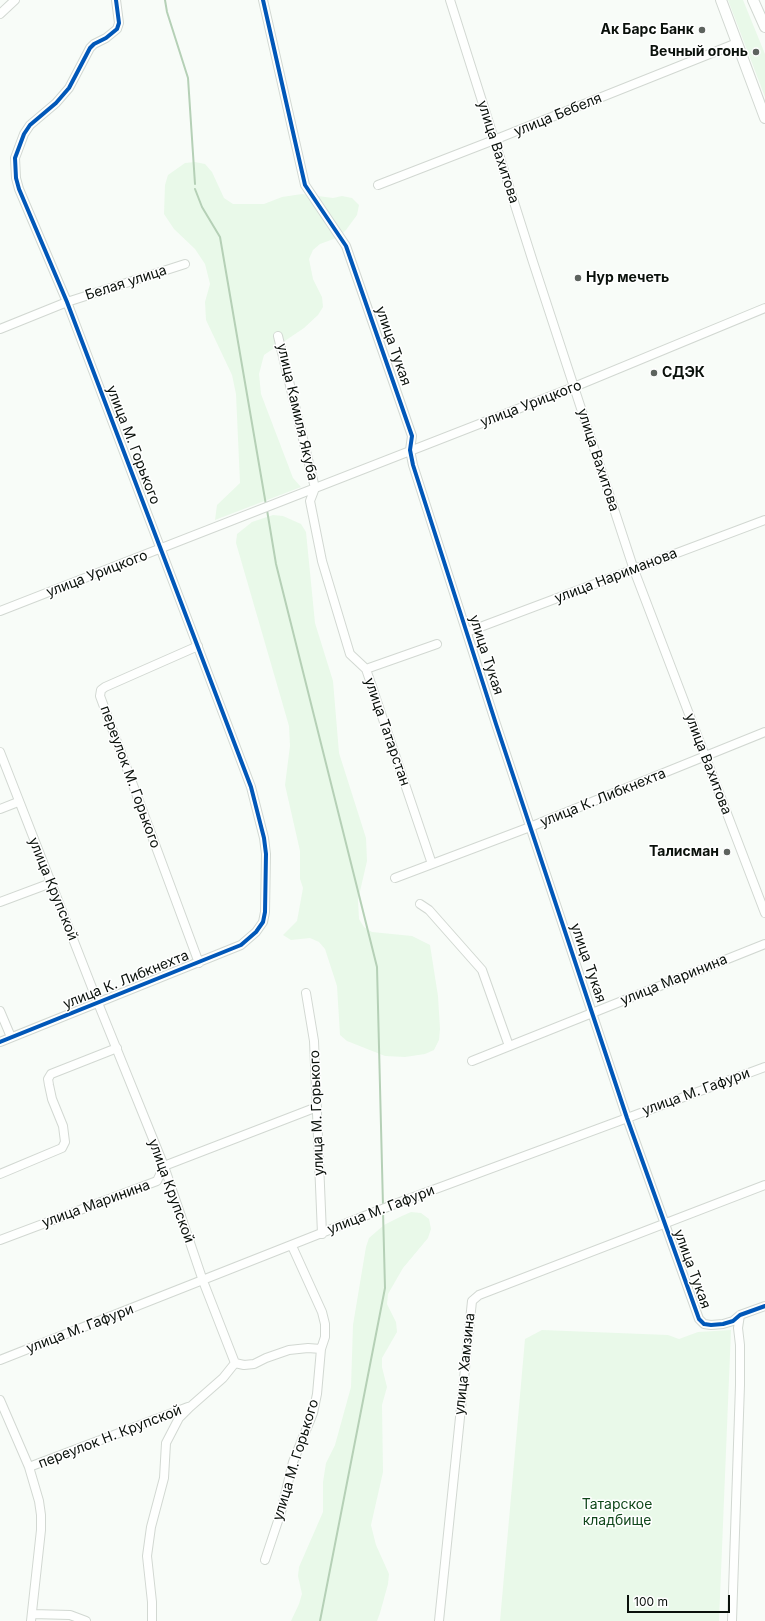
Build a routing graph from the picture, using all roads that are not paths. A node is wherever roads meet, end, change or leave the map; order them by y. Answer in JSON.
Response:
{"nodes":[{"id":1,"x":15,"y":0,"type":"edge"},
{"id":2,"x":116,"y":0,"type":"edge"},
{"id":3,"x":263,"y":0,"type":"edge"},
{"id":4,"x":450,"y":0,"type":"edge"},
{"id":5,"x":721,"y":0,"type":"edge"},
{"id":6,"x":753,"y":0,"type":"edge"},
{"id":7,"x":0,"y":14,"type":"edge"},
{"id":8,"x":765,"y":27,"type":"edge"},
{"id":9,"x":737,"y":43,"type":"junction"},
{"id":10,"x":765,"y":118,"type":"edge"},
{"id":11,"x":494,"y":140,"type":"junction"},
{"id":12,"x":378,"y":185,"type":"dead end"},
{"id":13,"x":185,"y":264,"type":"dead end"},
{"id":14,"x":67,"y":302,"type":"junction"},
{"id":15,"x":765,"y":308,"type":"edge"},
{"id":16,"x":0,"y":329,"type":"edge"},
{"id":17,"x":278,"y":336,"type":"dead end"},
{"id":18,"x":574,"y":387,"type":"junction"},
{"id":19,"x":410,"y":450,"type":"junction"},
{"id":20,"x":315,"y":488,"type":"junction"},
{"id":21,"x":765,"y":520,"type":"edge"},
{"id":22,"x":160,"y":550,"type":"junction"},
{"id":23,"x":634,"y":570,"type":"junction"},
{"id":24,"x":0,"y":611,"type":"edge"},
{"id":25,"x":467,"y":632,"type":"junction"},
{"id":26,"x":437,"y":644,"type":"dead end"},
{"id":27,"x":198,"y":646,"type":"junction"},
{"id":28,"x":366,"y":669,"type":"junction"},
{"id":29,"x":765,"y":732,"type":"edge"},
{"id":30,"x":0,"y":752,"type":"edge"},
{"id":31,"x":705,"y":756,"type":"junction"},
{"id":32,"x":18,"y":802,"type":"junction"},
{"id":33,"x":0,"y":809,"type":"edge"},
{"id":34,"x":530,"y":827,"type":"junction"},
{"id":35,"x":432,"y":864,"type":"junction"},
{"id":36,"x":395,"y":878,"type":"dead end"},
{"id":37,"x":51,"y":883,"type":"junction"},
{"id":38,"x":0,"y":902,"type":"edge"},
{"id":39,"x":420,"y":904,"type":"dead end"},
{"id":40,"x":765,"y":913,"type":"edge"},
{"id":41,"x":256,"y":932,"type":"joint"},
{"id":42,"x":765,"y":944,"type":"edge"},
{"id":43,"x":198,"y":963,"type":"junction"},
{"id":44,"x":306,"y":993,"type":"dead end"},
{"id":45,"x":98,"y":1003,"type":"junction"},
{"id":46,"x":0,"y":1011,"type":"edge"},
{"id":47,"x":593,"y":1012,"type":"junction"},
{"id":48,"x":11,"y":1037,"type":"junction"},
{"id":49,"x":0,"y":1042,"type":"edge"},
{"id":50,"x":509,"y":1046,"type":"junction"},
{"id":51,"x":117,"y":1048,"type":"junction"},
{"id":52,"x":472,"y":1061,"type":"dead end"},
{"id":53,"x":765,"y":1067,"type":"edge"},
{"id":54,"x":317,"y":1107,"type":"junction"},
{"id":55,"x":627,"y":1118,"type":"junction"},
{"id":56,"x":164,"y":1166,"type":"junction"},
{"id":57,"x":0,"y":1174,"type":"edge"},
{"id":58,"x":765,"y":1186,"type":"edge"},
{"id":59,"x":664,"y":1224,"type":"junction"},
{"id":60,"x":322,"y":1234,"type":"junction"},
{"id":61,"x":0,"y":1240,"type":"edge"},
{"id":62,"x":292,"y":1246,"type":"junction"},
{"id":63,"x":203,"y":1280,"type":"junction"},
{"id":64,"x":765,"y":1306,"type":"edge"},
{"id":65,"x":740,"y":1314,"type":"junction"},
{"id":66,"x":321,"y":1349,"type":"junction"},
{"id":67,"x":0,"y":1360,"type":"edge"},
{"id":68,"x":235,"y":1363,"type":"junction"},
{"id":69,"x":0,"y":1400,"type":"edge"},
{"id":70,"x":190,"y":1406,"type":"junction"},
{"id":71,"x":29,"y":1467,"type":"junction"},
{"id":72,"x":265,"y":1560,"type":"dead end"},
{"id":73,"x":31,"y":1618,"type":"edge"},
{"id":74,"x":86,"y":1621,"type":"edge"},
{"id":75,"x":152,"y":1621,"type":"edge"},
{"id":76,"x":439,"y":1621,"type":"edge"},
{"id":77,"x":732,"y":1621,"type":"edge"}],
"edges":[{"from":1,"to":7,"type":"street"},
{"from":2,"to":14,"type":"street","name":"улица М. Горького"},
{"from":3,"to":19,"type":"street","name":"улица Тукая"},
{"from":4,"to":11,"type":"street","name":"улица Вахитова"},
{"from":5,"to":9,"type":"main road"},
{"from":6,"to":8,"type":"main road"},
{"from":9,"to":10,"type":"main road"},
{"from":9,"to":11,"type":"street","name":"улица Бебеля"},
{"from":11,"to":12,"type":"street","name":"улица Бебеля"},
{"from":11,"to":18,"type":"street","name":"улица Вахитова"},
{"from":13,"to":14,"type":"street","name":"Белая улица"},
{"from":14,"to":16,"type":"street","name":"Белая улица"},
{"from":14,"to":22,"type":"street","name":"улица М. Горького"},
{"from":15,"to":18,"type":"street","name":"улица Урицкого"},
{"from":17,"to":20,"type":"street","name":"улица Камиля Якуба"},
{"from":18,"to":19,"type":"street","name":"улица Урицкого"},
{"from":18,"to":23,"type":"street","name":"улица Вахитова"},
{"from":19,"to":20,"type":"street","name":"улица Урицкого"},
{"from":19,"to":25,"type":"street","name":"улица Тукая"},
{"from":20,"to":22,"type":"street","name":"улица Урицкого"},
{"from":20,"to":28,"type":"street","name":"улица Татарстан"},
{"from":21,"to":23,"type":"street","name":"улица Нариманова"},
{"from":22,"to":24,"type":"street","name":"улица Урицкого"},
{"from":22,"to":27,"type":"street","name":"улица М. Горького"},
{"from":23,"to":25,"type":"street","name":"улица Нариманова"},
{"from":23,"to":31,"type":"street","name":"улица Вахитова"},
{"from":25,"to":34,"type":"street","name":"улица Тукая"},
{"from":26,"to":28,"type":"street"},
{"from":27,"to":41,"type":"street","name":"улица М. Горького"},
{"from":27,"to":43,"type":"street","name":"переулок М. Горького"},
{"from":28,"to":35,"type":"street","name":"улица Татарстан"},
{"from":29,"to":31,"type":"street","name":"улица К. Либкнехта"},
{"from":30,"to":32,"type":"street","name":"улица Крупской"},
{"from":31,"to":34,"type":"street","name":"улица К. Либкнехта"},
{"from":31,"to":40,"type":"street","name":"улица Вахитова"},
{"from":32,"to":33,"type":"street"},
{"from":32,"to":37,"type":"street","name":"улица Крупской"},
{"from":34,"to":35,"type":"street","name":"улица К. Либкнехта"},
{"from":34,"to":47,"type":"street","name":"улица Тукая"},
{"from":35,"to":36,"type":"street","name":"улица К. Либкнехта"},
{"from":37,"to":38,"type":"street"},
{"from":37,"to":45,"type":"street","name":"улица Крупской"},
{"from":39,"to":50,"type":"street"},
{"from":41,"to":43,"type":"street","name":"улица К. Либкнехта"},
{"from":42,"to":47,"type":"street","name":"улица Маринина"},
{"from":43,"to":45,"type":"street","name":"улица К. Либкнехта"},
{"from":44,"to":54,"type":"street","name":"улица М. Горького"},
{"from":45,"to":48,"type":"street","name":"улица К. Либкнехта"},
{"from":45,"to":51,"type":"street","name":"улица Крупской"},
{"from":46,"to":48,"type":"street"},
{"from":47,"to":50,"type":"street","name":"улица Маринина"},
{"from":47,"to":55,"type":"street","name":"улица Тукая"},
{"from":48,"to":49,"type":"street","name":"улица К. Либкнехта"},
{"from":50,"to":52,"type":"street","name":"улица Маринина"},
{"from":51,"to":56,"type":"street","name":"улица Крупской"},
{"from":51,"to":57,"type":"street"},
{"from":53,"to":55,"type":"street","name":"улица М. Гафури"},
{"from":54,"to":56,"type":"street","name":"улица Маринина"},
{"from":54,"to":60,"type":"street","name":"улица М. Горького"},
{"from":55,"to":59,"type":"street","name":"улица Тукая"},
{"from":55,"to":60,"type":"street","name":"улица М. Гафури"},
{"from":56,"to":61,"type":"street","name":"улица Маринина"},
{"from":56,"to":63,"type":"street","name":"улица Крупской"},
{"from":58,"to":59,"type":"street","name":"улица Хамзина"},
{"from":59,"to":65,"type":"street","name":"улица Тукая"},
{"from":59,"to":76,"type":"street","name":"улица Хамзина"},
{"from":60,"to":62,"type":"street","name":"улица М. Гафури"},
{"from":62,"to":63,"type":"street","name":"улица М. Гафури"},
{"from":62,"to":66,"type":"street","name":"улица М. Горького"},
{"from":63,"to":67,"type":"street","name":"улица М. Гафури"},
{"from":63,"to":68,"type":"street","name":"улица Крупской"},
{"from":64,"to":65,"type":"street"},
{"from":65,"to":77,"type":"street"},
{"from":66,"to":68,"type":"street"},
{"from":66,"to":72,"type":"street","name":"улица М. Горького"},
{"from":68,"to":70,"type":"street"},
{"from":69,"to":71,"type":"street"},
{"from":70,"to":71,"type":"street","name":"переулок Н. Крупской"},
{"from":70,"to":75,"type":"street"},
{"from":71,"to":73,"type":"street"},
{"from":73,"to":74,"type":"street"}]}
